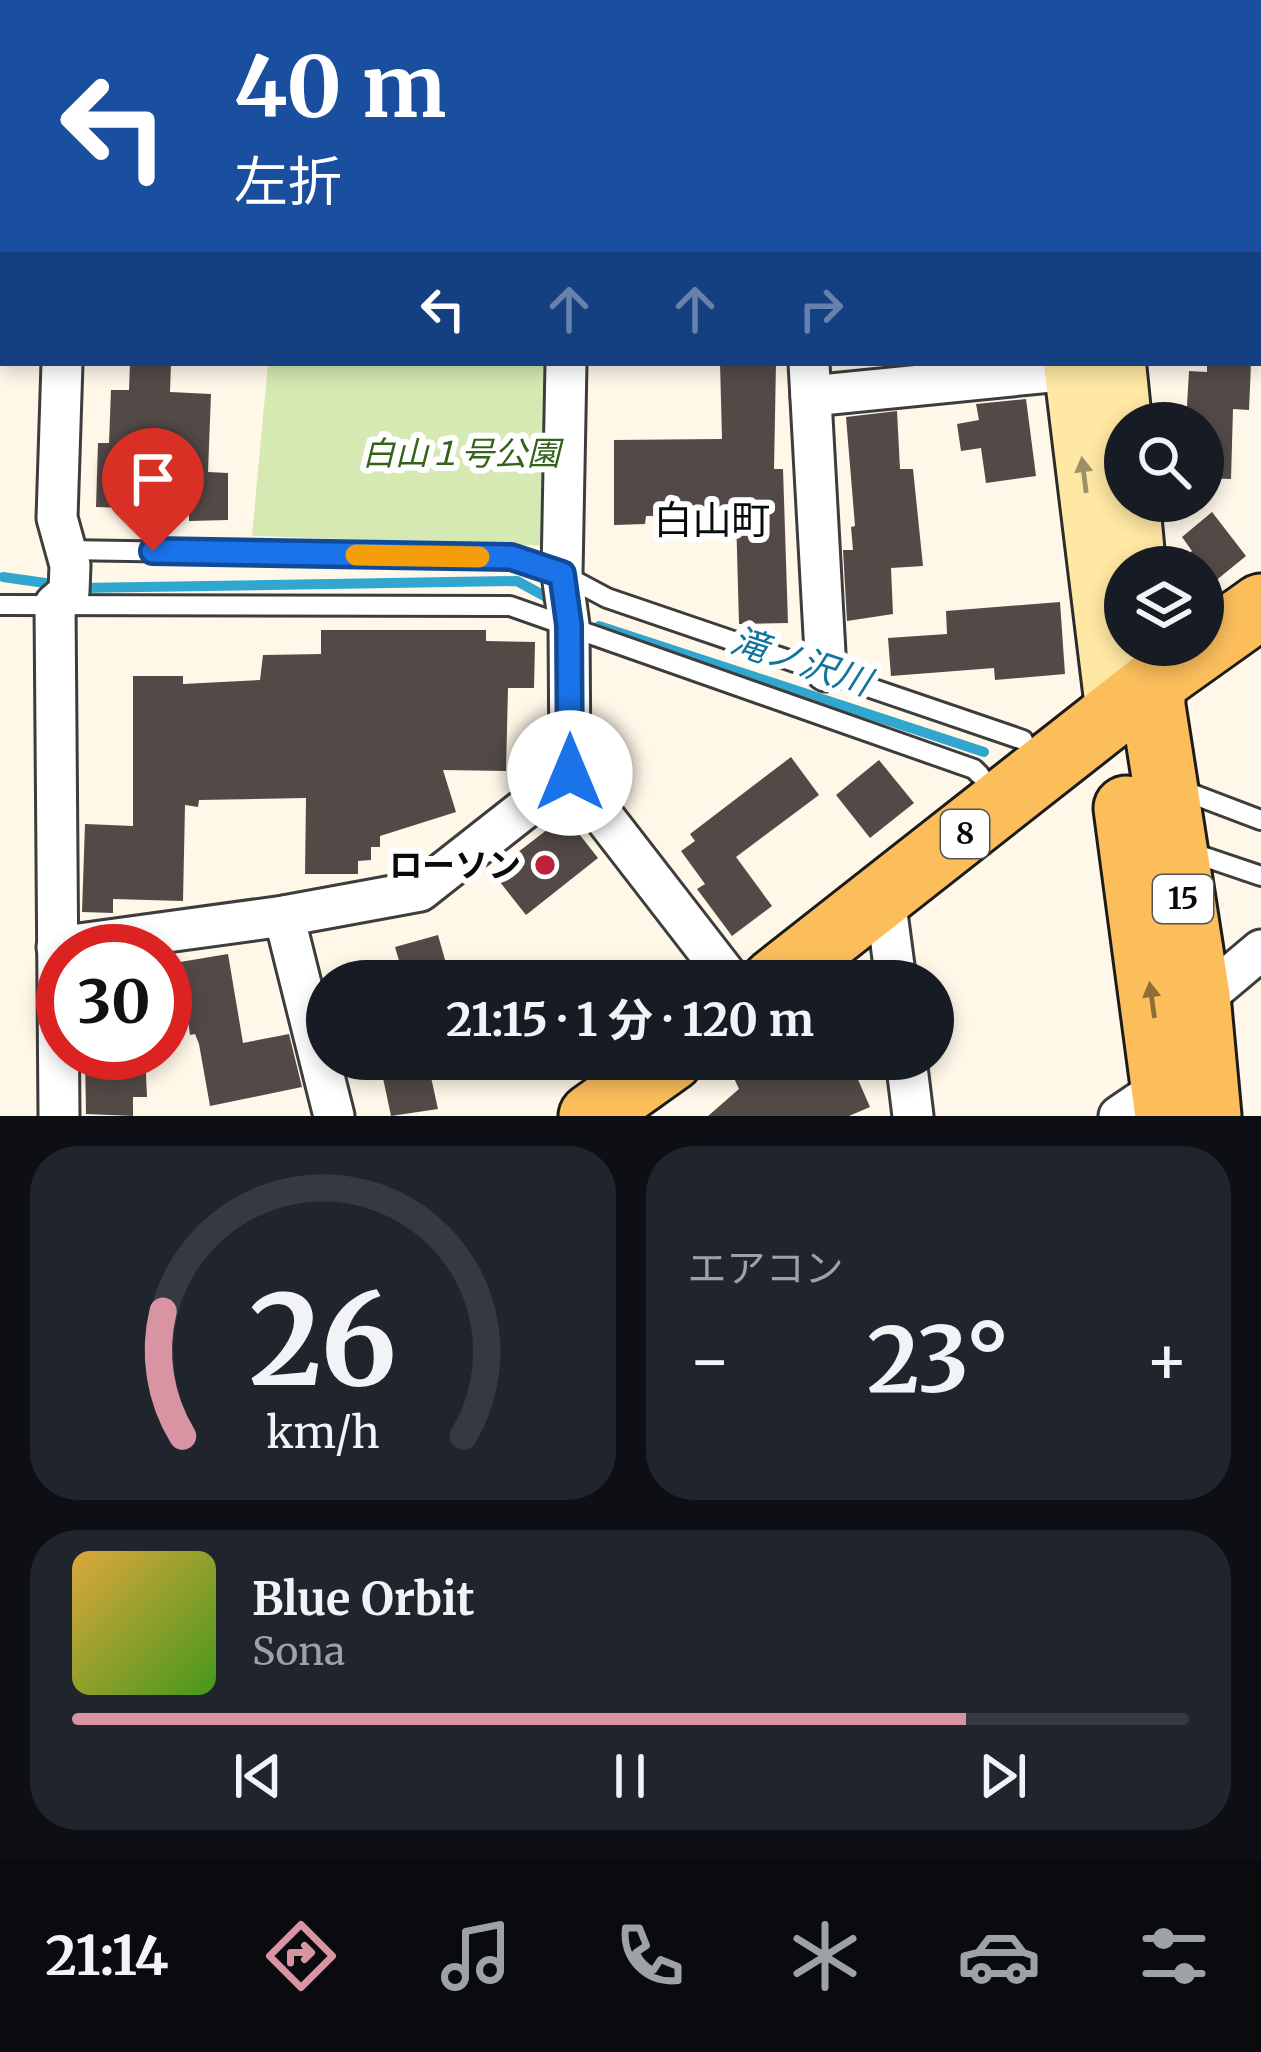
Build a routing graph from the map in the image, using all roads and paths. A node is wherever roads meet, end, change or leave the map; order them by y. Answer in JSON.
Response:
{"nodes":[{"id":1,"x":62,"y":366,"type":"edge"},
{"id":2,"x":566,"y":366,"type":"edge"},
{"id":3,"x":1082,"y":366,"type":"edge"},
{"id":4,"x":1101,"y":366,"type":"edge"},
{"id":5,"x":1101,"y":366,"type":"edge"},
{"id":6,"x":810,"y":380,"type":"edge"},
{"id":7,"x":1114,"y":402,"type":"edge"},
{"id":8,"x":562,"y":574,"type":"junction"},
{"id":9,"x":64,"y":578,"type":"junction"},
{"id":10,"x":0,"y":605,"type":"edge"},
{"id":11,"x":1261,"y":606,"type":"edge"},
{"id":12,"x":569,"y":625,"type":"junction"},
{"id":13,"x":826,"y":671,"type":"junction"},
{"id":14,"x":1138,"y":681,"type":"edge"},
{"id":15,"x":1023,"y":740,"type":"dead end"},
{"id":16,"x":570,"y":773,"type":"junction"},
{"id":17,"x":980,"y":775,"type":"dead end"},
{"id":18,"x":1195,"y":795,"type":"dead end"},
{"id":19,"x":1261,"y":820,"type":"edge"},
{"id":20,"x":1202,"y":856,"type":"dead end"},
{"id":21,"x":1261,"y":876,"type":"edge"},
{"id":22,"x":885,"y":898,"type":"junction"},
{"id":23,"x":284,"y":916,"type":"junction"},
{"id":24,"x":57,"y":924,"type":"edge"},
{"id":25,"x":192,"y":929,"type":"edge"},
{"id":26,"x":1261,"y":950,"type":"edge"},
{"id":27,"x":714,"y":960,"type":"edge"},
{"id":28,"x":802,"y":960,"type":"edge"},
{"id":29,"x":893,"y":960,"type":"edge"},
{"id":30,"x":1198,"y":996,"type":"junction"},
{"id":31,"x":59,"y":1080,"type":"edge"},
{"id":32,"x":642,"y":1080,"type":"edge"},
{"id":33,"x":909,"y":1080,"type":"edge"},
{"id":34,"x":1165,"y":1108,"type":"edge"},
{"id":35,"x":59,"y":1116,"type":"edge"},
{"id":36,"x":334,"y":1116,"type":"edge"},
{"id":37,"x":591,"y":1116,"type":"edge"},
{"id":38,"x":913,"y":1116,"type":"edge"}],
"edges":[{"from":1,"to":9,"type":"street"},
{"from":2,"to":8,"type":"street"},
{"from":3,"to":6,"type":"street"},
{"from":4,"to":7,"type":"street"},
{"from":14,"to":5,"type":"street","one_way":true},
{"from":6,"to":13,"type":"street"},
{"from":8,"to":9,"type":"lane"},
{"from":8,"to":12,"type":"street"},
{"from":8,"to":13,"type":"lane"},
{"from":9,"to":10,"type":"lane"},
{"from":9,"to":12,"type":"lane"},
{"from":9,"to":24,"type":"street"},
{"from":11,"to":14,"type":"main road","number":"8"},
{"from":12,"to":16,"type":"street"},
{"from":12,"to":17,"type":"lane"},
{"from":13,"to":15,"type":"lane"},
{"from":14,"to":22,"type":"main road","number":"8"},
{"from":14,"to":30,"type":"main road","number":"15"},
{"from":34,"to":14,"type":"main road","number":"15","one_way":true},
{"from":16,"to":23,"type":"street"},
{"from":16,"to":27,"type":"street"},
{"from":18,"to":19,"type":"lane"},
{"from":20,"to":21,"type":"lane"},
{"from":22,"to":28,"type":"main road","number":"8"},
{"from":22,"to":29,"type":"street"},
{"from":23,"to":25,"type":"street"},
{"from":23,"to":36,"type":"street"},
{"from":26,"to":30,"type":"street"},
{"from":30,"to":34,"type":"main road","number":"15"},
{"from":31,"to":35,"type":"street"},
{"from":32,"to":37,"type":"main road"},
{"from":33,"to":38,"type":"street"}]}
